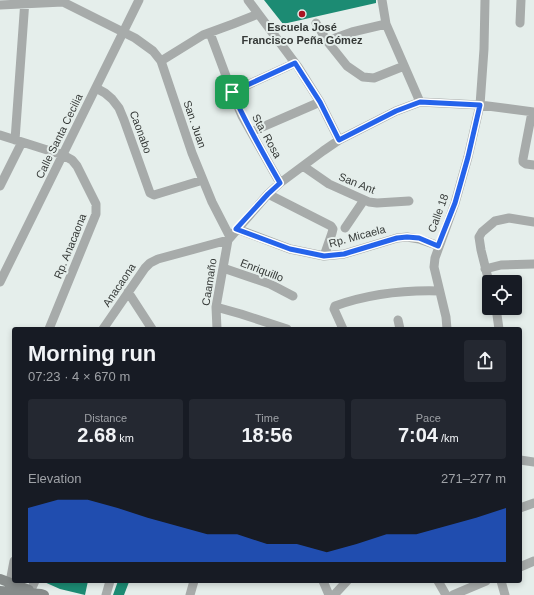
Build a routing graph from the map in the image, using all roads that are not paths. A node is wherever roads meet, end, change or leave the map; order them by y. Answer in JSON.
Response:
{"nodes":[{"id":1,"x":139,"y":0,"type":"edge"},
{"id":2,"x":248,"y":0,"type":"edge"},
{"id":3,"x":382,"y":0,"type":"edge"},
{"id":4,"x":485,"y":0,"type":"edge"},
{"id":5,"x":521,"y":0,"type":"edge"},
{"id":6,"x":64,"y":1,"type":"edge"},
{"id":7,"x":25,"y":2,"type":"edge"},
{"id":8,"x":0,"y":5,"type":"edge"},
{"id":9,"x":258,"y":14,"type":"junction"},
{"id":10,"x":316,"y":23,"type":"dead end"},
{"id":11,"x":386,"y":24,"type":"junction"},
{"id":12,"x":520,"y":24,"type":"dead end"},
{"id":13,"x":123,"y":32,"type":"junction"},
{"id":14,"x":210,"y":33,"type":"junction"},
{"id":15,"x":327,"y":41,"type":"junction"},
{"id":16,"x":161,"y":61,"type":"junction"},
{"id":17,"x":295,"y":63,"type":"junction"},
{"id":18,"x":404,"y":66,"type":"junction"},
{"id":19,"x":96,"y":88,"type":"junction"},
{"id":20,"x":232,"y":92,"type":"junction"},
{"id":21,"x":320,"y":102,"type":"junction"},
{"id":22,"x":420,"y":102,"type":"junction"},
{"id":23,"x":480,"y":105,"type":"junction"},
{"id":24,"x":533,"y":112,"type":"edge"},
{"id":25,"x":251,"y":132,"type":"junction"},
{"id":26,"x":0,"y":135,"type":"edge"},
{"id":27,"x":339,"y":140,"type":"junction"},
{"id":28,"x":18,"y":141,"type":"junction"},
{"id":29,"x":63,"y":156,"type":"junction"},
{"id":30,"x":534,"y":165,"type":"edge"},
{"id":31,"x":303,"y":166,"type":"junction"},
{"id":32,"x":203,"y":180,"type":"junction"},
{"id":33,"x":280,"y":183,"type":"junction"},
{"id":34,"x":0,"y":186,"type":"edge"},
{"id":35,"x":268,"y":194,"type":"junction"},
{"id":36,"x":364,"y":200,"type":"junction"},
{"id":37,"x":409,"y":201,"type":"dead end"},
{"id":38,"x":534,"y":222,"type":"edge"},
{"id":39,"x":345,"y":228,"type":"dead end"},
{"id":40,"x":236,"y":229,"type":"junction"},
{"id":41,"x":229,"y":238,"type":"junction"},
{"id":42,"x":438,"y":246,"type":"junction"},
{"id":43,"x":324,"y":256,"type":"junction"},
{"id":44,"x":534,"y":264,"type":"edge"},
{"id":45,"x":223,"y":268,"type":"junction"},
{"id":46,"x":485,"y":269,"type":"junction"},
{"id":47,"x":487,"y":275,"type":"edge"},
{"id":48,"x":0,"y":282,"type":"edge"},
{"id":49,"x":439,"y":291,"type":"junction"},
{"id":50,"x":128,"y":292,"type":"junction"},
{"id":51,"x":293,"y":296,"type":"dead end"},
{"id":52,"x":216,"y":307,"type":"junction"},
{"id":53,"x":497,"y":315,"type":"edge"},
{"id":54,"x":398,"y":320,"type":"dead end"},
{"id":55,"x":50,"y":327,"type":"edge"},
{"id":56,"x":104,"y":327,"type":"edge"},
{"id":57,"x":151,"y":327,"type":"edge"},
{"id":58,"x":217,"y":327,"type":"edge"},
{"id":59,"x":280,"y":327,"type":"edge"},
{"id":60,"x":339,"y":327,"type":"edge"},
{"id":61,"x":400,"y":327,"type":"edge"},
{"id":62,"x":447,"y":327,"type":"edge"},
{"id":63,"x":499,"y":327,"type":"edge"},
{"id":64,"x":522,"y":460,"type":"edge"},
{"id":65,"x":534,"y":462,"type":"edge"},
{"id":66,"x":534,"y":503,"type":"edge"},
{"id":67,"x":522,"y":507,"type":"edge"},
{"id":68,"x":534,"y":561,"type":"edge"},
{"id":69,"x":12,"y":565,"type":"edge"},
{"id":70,"x":522,"y":566,"type":"edge"},
{"id":71,"x":5,"y":581,"type":"edge"},
{"id":72,"x":16,"y":583,"type":"edge"},
{"id":73,"x":109,"y":583,"type":"edge"},
{"id":74,"x":193,"y":583,"type":"edge"},
{"id":75,"x":324,"y":583,"type":"edge"},
{"id":76,"x":345,"y":583,"type":"edge"},
{"id":77,"x":439,"y":583,"type":"edge"},
{"id":78,"x":481,"y":583,"type":"edge"},
{"id":79,"x":502,"y":583,"type":"edge"},
{"id":80,"x":33,"y":586,"type":"edge"},
{"id":81,"x":0,"y":591,"type":"edge"},
{"id":82,"x":42,"y":594,"type":"edge"},
{"id":83,"x":106,"y":595,"type":"edge"},
{"id":84,"x":190,"y":595,"type":"edge"},
{"id":85,"x":329,"y":595,"type":"edge"},
{"id":86,"x":334,"y":595,"type":"edge"},
{"id":87,"x":446,"y":595,"type":"edge"},
{"id":88,"x":453,"y":595,"type":"edge"},
{"id":89,"x":505,"y":595,"type":"edge"}],
"edges":[{"from":1,"to":13,"type":"street","name":"Calle Santa Cecilia"},
{"from":2,"to":9,"type":"street"},
{"from":3,"to":11,"type":"street"},
{"from":4,"to":23,"type":"street","name":"Calle 18"},
{"from":5,"to":12,"type":"street"},
{"from":6,"to":7,"type":"street"},
{"from":6,"to":13,"type":"street","name":"San. Juan"},
{"from":7,"to":8,"type":"street"},
{"from":7,"to":28,"type":"street"},
{"from":9,"to":14,"type":"street"},
{"from":9,"to":17,"type":"street"},
{"from":10,"to":15,"type":"street"},
{"from":11,"to":15,"type":"street"},
{"from":11,"to":18,"type":"street"},
{"from":13,"to":16,"type":"street","name":"San. Juan"},
{"from":13,"to":19,"type":"street","name":"Calle Santa Cecilia"},
{"from":14,"to":16,"type":"street"},
{"from":14,"to":20,"type":"street","name":"Sta. Rosa"},
{"from":15,"to":18,"type":"street"},
{"from":16,"to":32,"type":"street","name":"San. Juan"},
{"from":17,"to":20,"type":"street"},
{"from":17,"to":21,"type":"street"},
{"from":18,"to":22,"type":"street"},
{"from":19,"to":29,"type":"street","name":"Calle Santa Cecilia"},
{"from":19,"to":32,"type":"street","name":"Caonabo"},
{"from":20,"to":25,"type":"street","name":"Sta. Rosa"},
{"from":21,"to":25,"type":"street"},
{"from":21,"to":27,"type":"street"},
{"from":22,"to":23,"type":"street"},
{"from":22,"to":27,"type":"street"},
{"from":23,"to":24,"type":"street"},
{"from":23,"to":42,"type":"street","name":"Calle 18"},
{"from":24,"to":30,"type":"street"},
{"from":25,"to":33,"type":"street","name":"Sta. Rosa"},
{"from":26,"to":28,"type":"street","name":"Rp. Anacaona"},
{"from":27,"to":31,"type":"street"},
{"from":28,"to":29,"type":"street","name":"Rp. Anacaona"},
{"from":28,"to":34,"type":"street"},
{"from":29,"to":48,"type":"street","name":"Calle Santa Cecilia"},
{"from":29,"to":55,"type":"street","name":"Rp. Anacaona"},
{"from":31,"to":33,"type":"street"},
{"from":31,"to":36,"type":"street","name":"San Ant"},
{"from":32,"to":41,"type":"street","name":"San. Juan"},
{"from":33,"to":35,"type":"street"},
{"from":35,"to":40,"type":"street"},
{"from":35,"to":43,"type":"street"},
{"from":36,"to":37,"type":"street","name":"San Ant"},
{"from":36,"to":39,"type":"street"},
{"from":38,"to":46,"type":"street"},
{"from":40,"to":41,"type":"street"},
{"from":40,"to":43,"type":"street","name":"Rp. Micaela"},
{"from":41,"to":45,"type":"street","name":"Caamaño"},
{"from":41,"to":50,"type":"street","name":"Anacaona"},
{"from":42,"to":43,"type":"street","name":"Rp. Micaela"},
{"from":42,"to":49,"type":"street","name":"Calle 18"},
{"from":44,"to":46,"type":"street"},
{"from":45,"to":51,"type":"street","name":"Enriquillo"},
{"from":45,"to":52,"type":"street","name":"Caamaño"},
{"from":46,"to":47,"type":"street"},
{"from":49,"to":60,"type":"street"},
{"from":49,"to":62,"type":"street","name":"Calle 18"},
{"from":50,"to":56,"type":"street","name":"Anacaona"},
{"from":50,"to":57,"type":"street"},
{"from":52,"to":58,"type":"street","name":"Caamaño"},
{"from":52,"to":59,"type":"street"},
{"from":53,"to":63,"type":"street"},
{"from":54,"to":61,"type":"street"},
{"from":64,"to":65,"type":"street"},
{"from":66,"to":67,"type":"street"},
{"from":68,"to":70,"type":"street"},
{"from":69,"to":71,"type":"street"},
{"from":72,"to":80,"type":"street"},
{"from":73,"to":83,"type":"street"},
{"from":74,"to":84,"type":"street"},
{"from":75,"to":85,"type":"street"},
{"from":76,"to":86,"type":"street"},
{"from":77,"to":87,"type":"street"},
{"from":78,"to":88,"type":"street"},
{"from":79,"to":89,"type":"street"},
{"from":80,"to":82,"type":"street"},
{"from":81,"to":82,"type":"street"}]}
